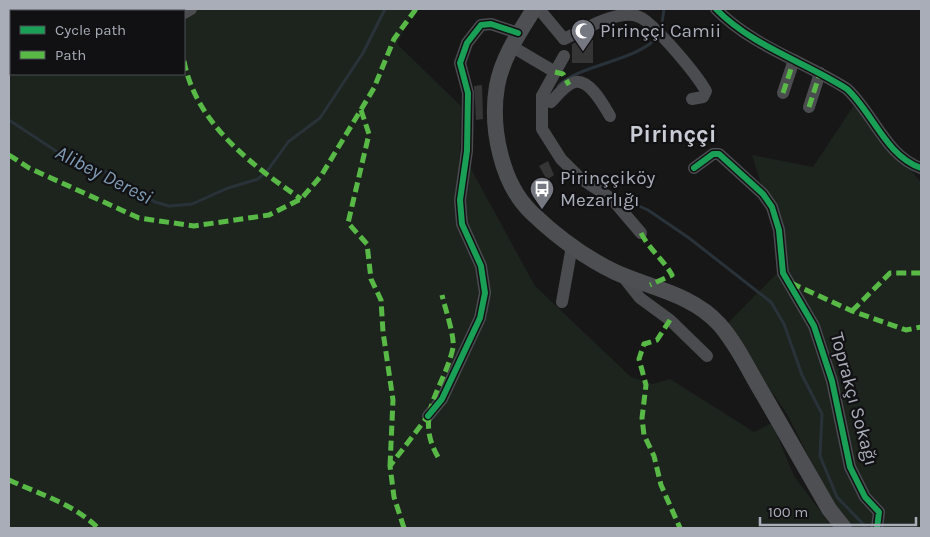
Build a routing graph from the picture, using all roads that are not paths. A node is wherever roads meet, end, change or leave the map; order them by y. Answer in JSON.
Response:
{"nodes":[{"id":1,"x":534,"y":9,"type":"edge"},
{"id":2,"x":538,"y":9,"type":"edge"},
{"id":3,"x":716,"y":9,"type":"edge"},
{"id":4,"x":515,"y":40,"type":"junction"},
{"id":5,"x":564,"y":48,"type":"junction"},
{"id":6,"x":794,"y":60,"type":"junction"},
{"id":7,"x":555,"y":72,"type":"junction"},
{"id":8,"x":820,"y":74,"type":"junction"},
{"id":9,"x":783,"y":93,"type":"dead end"},
{"id":10,"x":542,"y":96,"type":"junction"},
{"id":11,"x":692,"y":100,"type":"dead end"},
{"id":12,"x":809,"y":107,"type":"dead end"},
{"id":13,"x":610,"y":116,"type":"dead end"},
{"id":14,"x":694,"y":168,"type":"dead end"},
{"id":15,"x":921,"y":168,"type":"edge"},
{"id":16,"x":640,"y":233,"type":"dead end"},
{"id":17,"x":572,"y":246,"type":"junction"},
{"id":18,"x":621,"y":274,"type":"junction"},
{"id":19,"x":562,"y":302,"type":"dead end"},
{"id":20,"x":707,"y":356,"type":"dead end"},
{"id":21,"x":428,"y":416,"type":"dead end"},
{"id":22,"x":844,"y":528,"type":"edge"},
{"id":23,"x":877,"y":528,"type":"edge"}],
"edges":[{"from":1,"to":4,"type":"main road"},
{"from":2,"to":5,"type":"street"},
{"from":3,"to":6,"type":"street"},
{"from":4,"to":7,"type":"street"},
{"from":4,"to":17,"type":"main road"},
{"from":4,"to":21,"type":"street"},
{"from":5,"to":7,"type":"street"},
{"from":5,"to":11,"type":"street"},
{"from":6,"to":8,"type":"street"},
{"from":6,"to":9,"type":"street"},
{"from":7,"to":10,"type":"street"},
{"from":8,"to":12,"type":"street"},
{"from":8,"to":15,"type":"street"},
{"from":10,"to":13,"type":"street"},
{"from":10,"to":16,"type":"street"},
{"from":14,"to":23,"type":"street","name":"Toprakçı Sokağı"},
{"from":17,"to":18,"type":"main road"},
{"from":17,"to":19,"type":"street"},
{"from":18,"to":20,"type":"street"},
{"from":18,"to":22,"type":"main road"}]}
